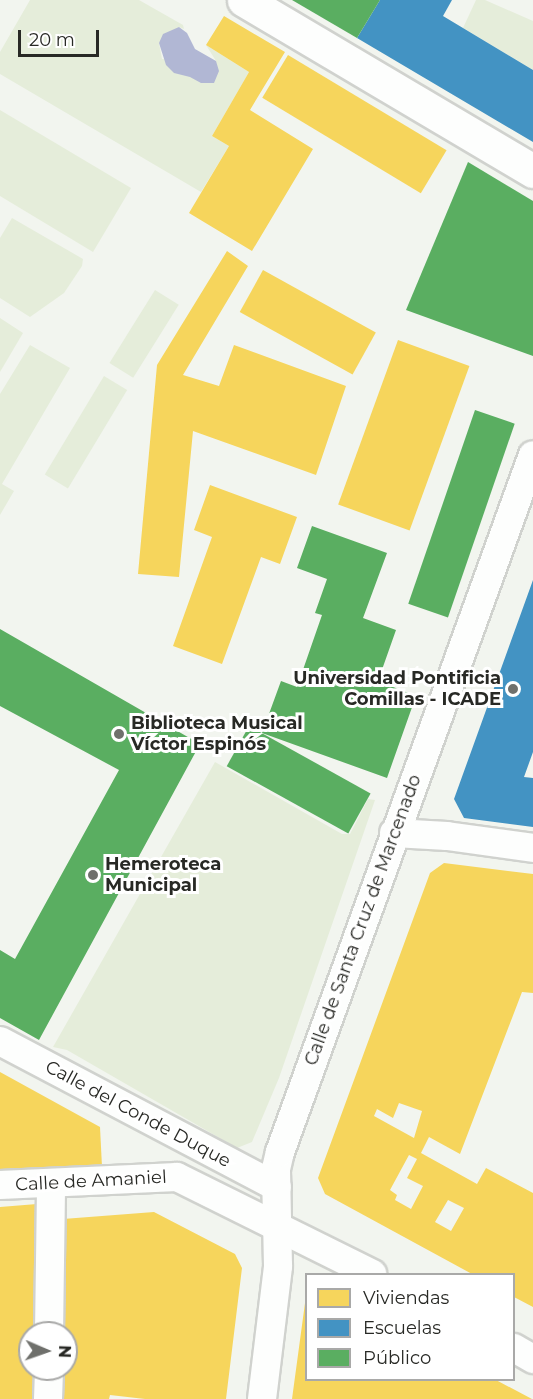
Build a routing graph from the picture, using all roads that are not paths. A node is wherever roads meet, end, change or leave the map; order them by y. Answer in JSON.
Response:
{"nodes":[{"id":1,"x":244,"y":0,"type":"edge"},
{"id":2,"x":533,"y":171,"type":"edge"},
{"id":3,"x":533,"y":455,"type":"edge"},
{"id":4,"x":394,"y":833,"type":"junction"},
{"id":5,"x":533,"y":848,"type":"edge"},
{"id":6,"x":0,"y":1041,"type":"edge"},
{"id":7,"x":173,"y":1133,"type":"junction"},
{"id":8,"x":159,"y":1177,"type":"junction"},
{"id":9,"x":51,"y":1183,"type":"junction"},
{"id":10,"x":0,"y":1185,"type":"edge"},
{"id":11,"x":277,"y":1187,"type":"junction"},
{"id":12,"x":277,"y":1229,"type":"junction"},
{"id":13,"x":368,"y":1273,"type":"edge"},
{"id":14,"x":49,"y":1321,"type":"edge"},
{"id":15,"x":515,"y":1349,"type":"edge"},
{"id":16,"x":533,"y":1359,"type":"edge"},
{"id":17,"x":49,"y":1381,"type":"edge"},
{"id":18,"x":48,"y":1399,"type":"edge"},
{"id":19,"x":262,"y":1399,"type":"edge"}],
"edges":[{"from":1,"to":2,"type":"street"},
{"from":3,"to":4,"type":"street","name":"Calle de Santa Cruz de Marcenado"},
{"from":4,"to":5,"type":"street"},
{"from":4,"to":11,"type":"street","name":"Calle de Santa Cruz de Marcenado"},
{"from":6,"to":7,"type":"street","name":"Calle del Conde Duque"},
{"from":7,"to":8,"type":"street"},
{"from":7,"to":11,"type":"street","name":"Calle del Conde Duque"},
{"from":8,"to":9,"type":"street","name":"Calle de Amaniel"},
{"from":8,"to":12,"type":"street","name":"Calle de Amaniel"},
{"from":9,"to":10,"type":"street","name":"Calle de Amaniel"},
{"from":9,"to":14,"type":"street"},
{"from":11,"to":12,"type":"street","name":"Calle de Santa Cruz de Marcenado"},
{"from":12,"to":13,"type":"street"},
{"from":12,"to":19,"type":"street","name":"Calle de Santa Cruz de Marcenado"},
{"from":15,"to":16,"type":"street"},
{"from":17,"to":18,"type":"street"}]}
